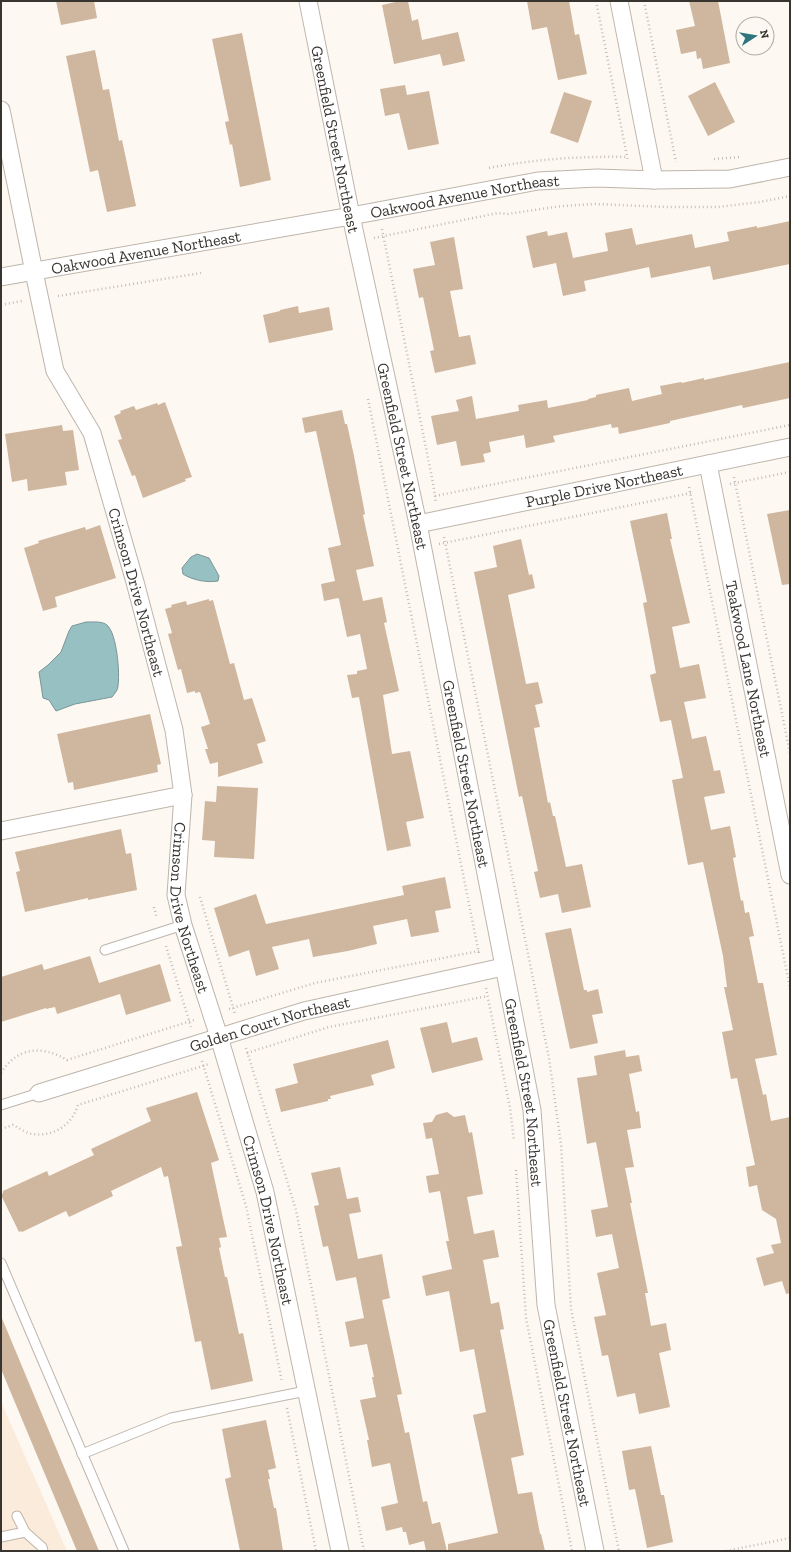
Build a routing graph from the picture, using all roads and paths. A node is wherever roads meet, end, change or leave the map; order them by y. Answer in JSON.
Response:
{"nodes":[{"id":1,"x":308,"y":1,"type":"edge"},
{"id":2,"x":596,"y":1,"type":"edge"},
{"id":3,"x":619,"y":1,"type":"edge"},
{"id":4,"x":644,"y":1,"type":"edge"},
{"id":5,"x":1,"y":110,"type":"edge"},
{"id":6,"x":747,"y":156,"type":"dead end"},
{"id":7,"x":708,"y":159,"type":"dead end"},
{"id":8,"x":670,"y":160,"type":"dead end"},
{"id":9,"x":676,"y":160,"type":"junction"},
{"id":10,"x":683,"y":160,"type":"dead end"},
{"id":11,"x":629,"y":164,"type":"dead end"},
{"id":12,"x":677,"y":165,"type":"dead end"},
{"id":13,"x":790,"y":168,"type":"edge"},
{"id":14,"x":654,"y":180,"type":"junction"},
{"id":15,"x":790,"y":196,"type":"edge"},
{"id":16,"x":351,"y":216,"type":"junction"},
{"id":17,"x":382,"y":227,"type":"dead end"},
{"id":18,"x":384,"y":236,"type":"junction"},
{"id":19,"x":374,"y":238,"type":"dead end"},
{"id":20,"x":34,"y":272,"type":"junction"},
{"id":21,"x":201,"y":273,"type":"dead end"},
{"id":22,"x":1,"y":277,"type":"edge"},
{"id":23,"x":57,"y":296,"type":"dead end"},
{"id":24,"x":29,"y":300,"type":"dead end"},
{"id":25,"x":1,"y":305,"type":"edge"},
{"id":26,"x":368,"y":399,"type":"dead end"},
{"id":27,"x":790,"y":425,"type":"edge"},
{"id":28,"x":790,"y":447,"type":"edge"},
{"id":29,"x":708,"y":464,"type":"junction"},
{"id":30,"x":790,"y":472,"type":"edge"},
{"id":31,"x":734,"y":474,"type":"dead end"},
{"id":32,"x":688,"y":483,"type":"dead end"},
{"id":33,"x":736,"y":483,"type":"junction"},
{"id":34,"x":727,"y":485,"type":"dead end"},
{"id":35,"x":695,"y":492,"type":"dead end"},
{"id":36,"x":690,"y":493,"type":"junction"},
{"id":37,"x":435,"y":496,"type":"junction"},
{"id":38,"x":436,"y":506,"type":"dead end"},
{"id":39,"x":418,"y":524,"type":"junction"},
{"id":40,"x":435,"y":545,"type":"dead end"},
{"id":41,"x":790,"y":753,"type":"edge"},
{"id":42,"x":183,"y":794,"type":"junction"},
{"id":43,"x":1,"y":831,"type":"edge"},
{"id":44,"x":790,"y":875,"type":"edge"},
{"id":45,"x":200,"y":897,"type":"dead end"},
{"id":46,"x":154,"y":907,"type":"dead end"},
{"id":47,"x":183,"y":925,"type":"junction"},
{"id":48,"x":161,"y":931,"type":"junction"},
{"id":49,"x":105,"y":950,"type":"dead end"},
{"id":50,"x":483,"y":950,"type":"dead end"},
{"id":51,"x":479,"y":951,"type":"junction"},
{"id":52,"x":481,"y":960,"type":"dead end"},
{"id":53,"x":503,"y":967,"type":"junction"},
{"id":54,"x":790,"y":988,"type":"edge"},
{"id":55,"x":488,"y":996,"type":"dead end"},
{"id":56,"x":234,"y":1008,"type":"junction"},
{"id":57,"x":236,"y":1017,"type":"dead end"},
{"id":58,"x":199,"y":1019,"type":"dead end"},
{"id":59,"x":189,"y":1022,"type":"junction"},
{"id":60,"x":192,"y":1030,"type":"dead end"},
{"id":61,"x":219,"y":1037,"type":"junction"},
{"id":62,"x":245,"y":1044,"type":"dead end"},
{"id":63,"x":247,"y":1053,"type":"junction"},
{"id":64,"x":243,"y":1054,"type":"dead end"},
{"id":65,"x":200,"y":1057,"type":"dead end"},
{"id":66,"x":212,"y":1064,"type":"dead end"},
{"id":67,"x":203,"y":1066,"type":"junction"},
{"id":68,"x":1,"y":1073,"type":"edge"},
{"id":69,"x":39,"y":1092,"type":"joint"},
{"id":70,"x":1,"y":1105,"type":"edge"},
{"id":71,"x":1,"y":1129,"type":"edge"},
{"id":72,"x":1,"y":1263,"type":"edge"},
{"id":73,"x":306,"y":1391,"type":"junction"},
{"id":74,"x":285,"y":1395,"type":"junction"},
{"id":75,"x":82,"y":1454,"type":"junction"},
{"id":76,"x":17,"y":1516,"type":"dead end"},
{"id":77,"x":25,"y":1532,"type":"junction"},
{"id":78,"x":1,"y":1537,"type":"edge"},
{"id":79,"x":790,"y":1538,"type":"edge"},
{"id":80,"x":43,"y":1551,"type":"edge"},
{"id":81,"x":124,"y":1551,"type":"edge"},
{"id":82,"x":316,"y":1551,"type":"edge"},
{"id":83,"x":340,"y":1551,"type":"edge"},
{"id":84,"x":364,"y":1551,"type":"edge"},
{"id":85,"x":595,"y":1551,"type":"edge"},
{"id":86,"x":726,"y":1551,"type":"edge"}],
"edges":[{"from":1,"to":16,"type":"street","name":"Greenfield Street Northeast"},
{"from":2,"to":11,"type":"path"},
{"from":3,"to":14,"type":"street"},
{"from":4,"to":9,"type":"path"},
{"from":5,"to":20,"type":"street","name":"Crimson Drive Northeast"},
{"from":6,"to":7,"type":"path"},
{"from":8,"to":9,"type":"path"},
{"from":9,"to":10,"type":"path"},
{"from":9,"to":12,"type":"path"},
{"from":13,"to":14,"type":"street","name":"Oakwood Avenue Northeast"},
{"from":14,"to":16,"type":"street","name":"Oakwood Avenue Northeast"},
{"from":15,"to":18,"type":"path"},
{"from":16,"to":20,"type":"street","name":"Oakwood Avenue Northeast"},
{"from":16,"to":39,"type":"street","name":"Greenfield Street Northeast"},
{"from":17,"to":18,"type":"path"},
{"from":18,"to":19,"type":"path"},
{"from":18,"to":37,"type":"path"},
{"from":20,"to":22,"type":"street","name":"Oakwood Avenue Northeast"},
{"from":20,"to":42,"type":"street","name":"Crimson Drive Northeast"},
{"from":21,"to":23,"type":"path"},
{"from":24,"to":25,"type":"path"},
{"from":26,"to":51,"type":"path"},
{"from":27,"to":37,"type":"path"},
{"from":28,"to":29,"type":"street","name":"Purple Drive Northeast"},
{"from":29,"to":39,"type":"street","name":"Purple Drive Northeast"},
{"from":29,"to":44,"type":"street","name":"Teakwood Lane Northeast"},
{"from":30,"to":33,"type":"path"},
{"from":31,"to":33,"type":"path"},
{"from":32,"to":36,"type":"path"},
{"from":33,"to":34,"type":"path"},
{"from":33,"to":41,"type":"path"},
{"from":35,"to":36,"type":"path"},
{"from":36,"to":40,"type":"path"},
{"from":36,"to":54,"type":"path"},
{"from":37,"to":38,"type":"path"},
{"from":39,"to":53,"type":"street","name":"Greenfield Street Northeast"},
{"from":42,"to":43,"type":"street"},
{"from":42,"to":47,"type":"street","name":"Crimson Drive Northeast"},
{"from":45,"to":56,"type":"path"},
{"from":46,"to":48,"type":"path"},
{"from":47,"to":48,"type":"lane"},
{"from":47,"to":61,"type":"street","name":"Crimson Drive Northeast"},
{"from":48,"to":49,"type":"lane"},
{"from":48,"to":59,"type":"path"},
{"from":50,"to":51,"type":"path"},
{"from":51,"to":52,"type":"path"},
{"from":51,"to":56,"type":"path"},
{"from":53,"to":61,"type":"street","name":"Golden Court Northeast"},
{"from":53,"to":85,"type":"street","name":"Greenfield Street Northeast"},
{"from":55,"to":63,"type":"path"},
{"from":56,"to":57,"type":"path"},
{"from":58,"to":59,"type":"path"},
{"from":59,"to":60,"type":"path"},
{"from":59,"to":68,"type":"path"},
{"from":61,"to":69,"type":"street","name":"Golden Court Northeast"},
{"from":61,"to":73,"type":"street","name":"Crimson Drive Northeast"},
{"from":62,"to":63,"type":"path"},
{"from":63,"to":64,"type":"path"},
{"from":63,"to":84,"type":"path"},
{"from":65,"to":67,"type":"path"},
{"from":66,"to":67,"type":"path"},
{"from":67,"to":71,"type":"path"},
{"from":67,"to":74,"type":"path"},
{"from":69,"to":70,"type":"lane"},
{"from":72,"to":75,"type":"lane"},
{"from":73,"to":74,"type":"lane"},
{"from":73,"to":83,"type":"street","name":"Crimson Drive Northeast"},
{"from":74,"to":75,"type":"lane"},
{"from":74,"to":82,"type":"path"},
{"from":75,"to":81,"type":"lane"},
{"from":76,"to":77,"type":"lane"},
{"from":77,"to":78,"type":"lane"},
{"from":77,"to":80,"type":"lane"},
{"from":79,"to":86,"type":"path"}]}
